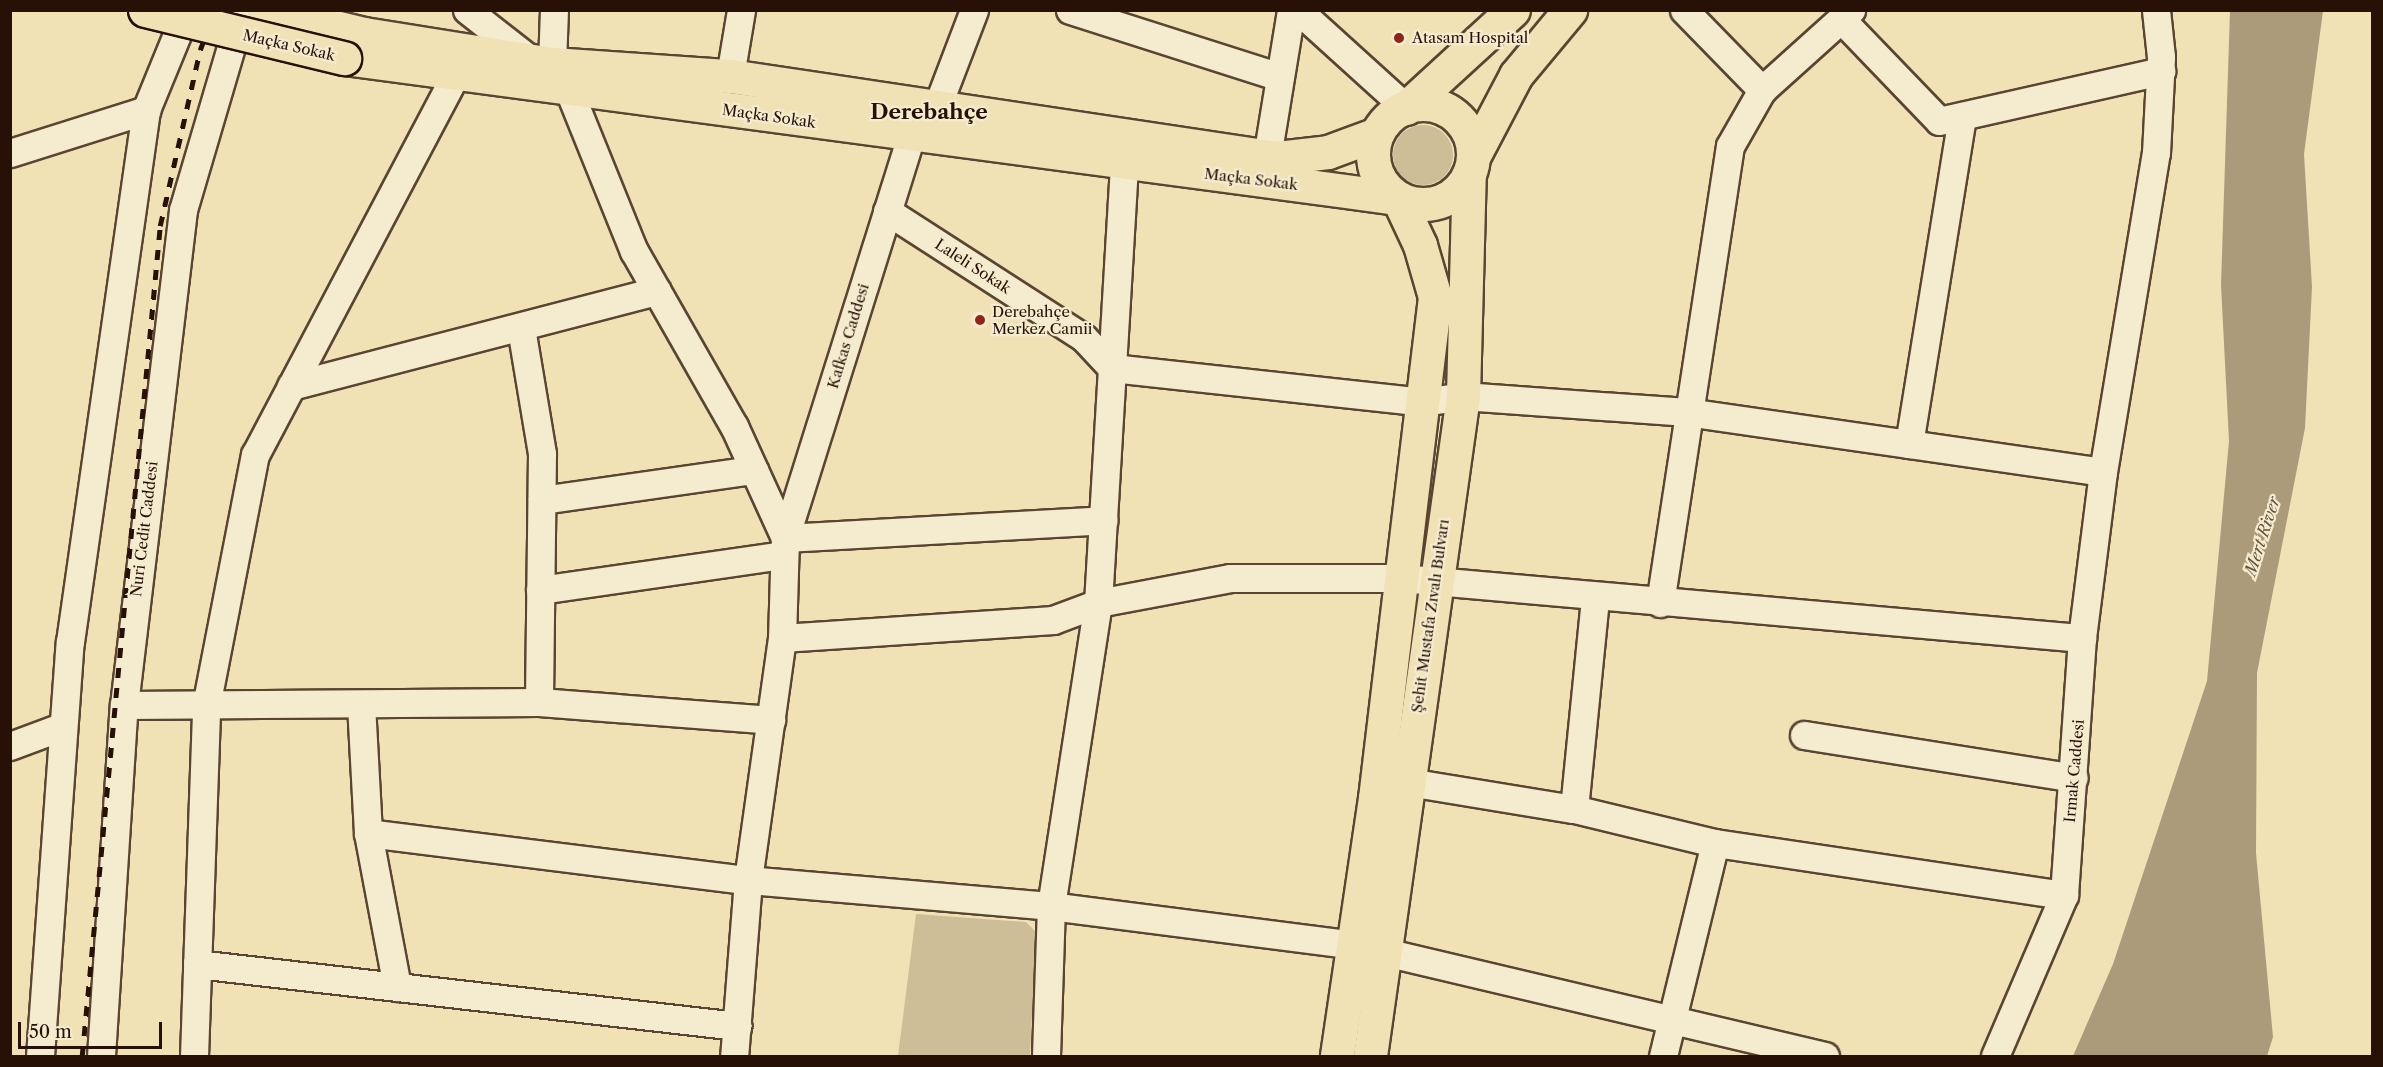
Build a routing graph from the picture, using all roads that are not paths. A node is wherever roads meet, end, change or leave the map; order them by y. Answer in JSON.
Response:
{"nodes":[{"id":1,"x":145,"y":10,"type":"edge"},
{"id":2,"x":187,"y":10,"type":"edge"},
{"id":3,"x":242,"y":10,"type":"edge"},
{"id":4,"x":264,"y":10,"type":"edge"},
{"id":5,"x":467,"y":10,"type":"edge"},
{"id":6,"x":554,"y":10,"type":"edge"},
{"id":7,"x":741,"y":10,"type":"edge"},
{"id":8,"x":974,"y":10,"type":"edge"},
{"id":9,"x":1070,"y":10,"type":"edge"},
{"id":10,"x":1291,"y":10,"type":"edge"},
{"id":11,"x":1298,"y":10,"type":"edge"},
{"id":12,"x":1513,"y":10,"type":"edge"},
{"id":13,"x":1570,"y":10,"type":"edge"},
{"id":14,"x":1684,"y":10,"type":"edge"},
{"id":15,"x":2156,"y":10,"type":"edge"},
{"id":16,"x":1846,"y":15,"type":"edge"},
{"id":17,"x":354,"y":46,"type":"junction"},
{"id":18,"x":551,"y":71,"type":"junction"},
{"id":19,"x":2161,"y":71,"type":"junction"},
{"id":20,"x":456,"y":73,"type":"junction"},
{"id":21,"x":729,"y":76,"type":"junction"},
{"id":22,"x":1280,"y":77,"type":"junction"},
{"id":23,"x":1762,"y":90,"type":"junction"},
{"id":24,"x":937,"y":107,"type":"junction"},
{"id":25,"x":1406,"y":108,"type":"junction"},
{"id":26,"x":147,"y":110,"type":"junction"},
{"id":27,"x":1962,"y":116,"type":"junction"},
{"id":28,"x":1377,"y":134,"type":"junction"},
{"id":29,"x":911,"y":135,"type":"junction"},
{"id":30,"x":10,"y":153,"type":"edge"},
{"id":31,"x":1267,"y":157,"type":"junction"},
{"id":32,"x":1124,"y":164,"type":"junction"},
{"id":33,"x":1471,"y":166,"type":"junction"},
{"id":34,"x":1398,"y":198,"type":"junction"},
{"id":35,"x":887,"y":211,"type":"junction"},
{"id":36,"x":657,"y":291,"type":"junction"},
{"id":37,"x":521,"y":328,"type":"junction"},
{"id":38,"x":1112,"y":368,"type":"junction"},
{"id":39,"x":291,"y":386,"type":"junction"},
{"id":40,"x":1462,"y":396,"type":"junction"},
{"id":41,"x":1422,"y":402,"type":"junction"},
{"id":42,"x":1687,"y":412,"type":"junction"},
{"id":43,"x":1909,"y":444,"type":"junction"},
{"id":44,"x":754,"y":470,"type":"junction"},
{"id":45,"x":2103,"y":472,"type":"junction"},
{"id":46,"x":542,"y":500,"type":"junction"},
{"id":47,"x":1103,"y":520,"type":"junction"},
{"id":48,"x":784,"y":546,"type":"junction"},
{"id":49,"x":1417,"y":580,"type":"junction"},
{"id":50,"x":540,"y":591,"type":"junction"},
{"id":51,"x":1595,"y":597,"type":"junction"},
{"id":52,"x":1098,"y":603,"type":"junction"},
{"id":53,"x":1660,"y":603,"type":"junction"},
{"id":54,"x":782,"y":638,"type":"junction"},
{"id":55,"x":2082,"y":638,"type":"junction"},
{"id":56,"x":539,"y":702,"type":"junction"},
{"id":57,"x":361,"y":704,"type":"junction"},
{"id":58,"x":124,"y":705,"type":"junction"},
{"id":59,"x":206,"y":706,"type":"junction"},
{"id":60,"x":771,"y":720,"type":"junction"},
{"id":61,"x":61,"y":727,"type":"junction"},
{"id":62,"x":1804,"y":735,"type":"dead end"},
{"id":63,"x":10,"y":746,"type":"edge"},
{"id":64,"x":2073,"y":778,"type":"junction"},
{"id":65,"x":1392,"y":779,"type":"junction"},
{"id":66,"x":1574,"y":809,"type":"junction"},
{"id":67,"x":368,"y":833,"type":"junction"},
{"id":68,"x":1715,"y":843,"type":"junction"},
{"id":69,"x":748,"y":880,"type":"junction"},
{"id":70,"x":2064,"y":895,"type":"junction"},
{"id":71,"x":1051,"y":906,"type":"junction"},
{"id":72,"x":1355,"y":945,"type":"junction"},
{"id":73,"x":1388,"y":953,"type":"junction"},
{"id":74,"x":197,"y":964,"type":"junction"},
{"id":75,"x":397,"y":987,"type":"junction"},
{"id":76,"x":1670,"y":1020,"type":"junction"},
{"id":77,"x":737,"y":1026,"type":"junction"},
{"id":78,"x":40,"y":1056,"type":"edge"},
{"id":79,"x":101,"y":1056,"type":"edge"},
{"id":80,"x":194,"y":1056,"type":"edge"},
{"id":81,"x":734,"y":1056,"type":"edge"},
{"id":82,"x":1046,"y":1056,"type":"edge"},
{"id":83,"x":1337,"y":1056,"type":"edge"},
{"id":84,"x":1370,"y":1056,"type":"edge"},
{"id":85,"x":1663,"y":1056,"type":"edge"},
{"id":86,"x":1825,"y":1056,"type":"edge"},
{"id":87,"x":1995,"y":1056,"type":"edge"}],
"edges":[{"from":1,"to":17,"type":"main road","name":"Maçka Sokak","bridge":true},
{"from":2,"to":26,"type":"street"},
{"from":3,"to":58,"type":"street","name":"Nuri Cedit Caddesi"},
{"from":4,"to":17,"type":"main road","name":"Maçka Sokak"},
{"from":5,"to":18,"type":"street"},
{"from":6,"to":18,"type":"street"},
{"from":7,"to":21,"type":"street"},
{"from":8,"to":24,"type":"street"},
{"from":9,"to":22,"type":"street"},
{"from":10,"to":22,"type":"street"},
{"from":11,"to":25,"type":"street"},
{"from":12,"to":25,"type":"main road"},
{"from":13,"to":33,"type":"main road","name":"Şehit Mustafa Zıvalı Bulvarı"},
{"from":14,"to":23,"type":"street"},
{"from":15,"to":19,"type":"street","name":"Irmak Caddesi"},
{"from":16,"to":23,"type":"street"},
{"from":16,"to":27,"type":"street"},
{"from":17,"to":18,"type":"main road","name":"Maçka Sokak"},
{"from":17,"to":20,"type":"main road","name":"Maçka Sokak"},
{"from":18,"to":20,"type":"main road","name":"Maçka Sokak"},
{"from":18,"to":21,"type":"main road","name":"Maçka Sokak"},
{"from":18,"to":29,"type":"main road","name":"Maçka Sokak"},
{"from":18,"to":36,"type":"street"},
{"from":19,"to":27,"type":"street"},
{"from":19,"to":45,"type":"street","name":"Irmak Caddesi"},
{"from":20,"to":39,"type":"street"},
{"from":21,"to":24,"type":"main road","name":"Maçka Sokak"},
{"from":22,"to":31,"type":"street"},
{"from":23,"to":42,"type":"street"},
{"from":24,"to":31,"type":"main road","name":"Maçka Sokak"},
{"from":25,"to":28,"type":"main road"},
{"from":25,"to":33,"type":"main road"},
{"from":26,"to":30,"type":"street"},
{"from":26,"to":61,"type":"street"},
{"from":27,"to":43,"type":"street"},
{"from":28,"to":31,"type":"main road","name":"Maçka Sokak"},
{"from":28,"to":34,"type":"main road"},
{"from":29,"to":32,"type":"main road","name":"Maçka Sokak"},
{"from":29,"to":35,"type":"street","name":"Kafkas Caddesi"},
{"from":32,"to":34,"type":"main road","name":"Maçka Sokak"},
{"from":32,"to":38,"type":"street"},
{"from":33,"to":34,"type":"main road"},
{"from":33,"to":40,"type":"main road","name":"Şehit Mustafa Zıvalı Bulvarı"},
{"from":34,"to":41,"type":"main road","name":"Şehit Mustafa Zıvalı Bulvarı"},
{"from":35,"to":38,"type":"street","name":"Laleli Sokak"},
{"from":35,"to":48,"type":"street","name":"Kafkas Caddesi"},
{"from":36,"to":37,"type":"street"},
{"from":36,"to":44,"type":"street"},
{"from":37,"to":39,"type":"street"},
{"from":37,"to":46,"type":"street"},
{"from":38,"to":41,"type":"street"},
{"from":38,"to":47,"type":"street"},
{"from":39,"to":59,"type":"street"},
{"from":40,"to":41,"type":"street"},
{"from":40,"to":42,"type":"street"},
{"from":40,"to":49,"type":"main road","name":"Şehit Mustafa Zıvalı Bulvarı"},
{"from":41,"to":49,"type":"main road","name":"Şehit Mustafa Zıvalı Bulvarı"},
{"from":42,"to":43,"type":"street"},
{"from":42,"to":53,"type":"street"},
{"from":43,"to":45,"type":"street"},
{"from":44,"to":46,"type":"street"},
{"from":44,"to":48,"type":"street"},
{"from":45,"to":55,"type":"street","name":"Irmak Caddesi"},
{"from":46,"to":50,"type":"street"},
{"from":47,"to":48,"type":"street"},
{"from":47,"to":52,"type":"street"},
{"from":48,"to":50,"type":"street"},
{"from":48,"to":54,"type":"street"},
{"from":49,"to":51,"type":"street"},
{"from":49,"to":52,"type":"street"},
{"from":49,"to":65,"type":"main road","name":"Şehit Mustafa Zıvalı Bulvarı"},
{"from":50,"to":56,"type":"street"},
{"from":51,"to":53,"type":"street"},
{"from":51,"to":66,"type":"street"},
{"from":52,"to":54,"type":"street"},
{"from":52,"to":71,"type":"street"},
{"from":53,"to":55,"type":"street"},
{"from":54,"to":60,"type":"street"},
{"from":55,"to":64,"type":"street","name":"Irmak Caddesi"},
{"from":56,"to":57,"type":"street"},
{"from":56,"to":60,"type":"street"},
{"from":57,"to":59,"type":"street"},
{"from":57,"to":67,"type":"street"},
{"from":58,"to":59,"type":"street"},
{"from":58,"to":79,"type":"street","name":"Nuri Cedit Caddesi"},
{"from":59,"to":74,"type":"street"},
{"from":60,"to":69,"type":"street"},
{"from":61,"to":63,"type":"street"},
{"from":61,"to":78,"type":"street"},
{"from":62,"to":64,"type":"street"},
{"from":64,"to":70,"type":"street","name":"Irmak Caddesi"},
{"from":65,"to":66,"type":"street"},
{"from":65,"to":72,"type":"main road","name":"Şehit Mustafa Zıvalı Bulvarı"},
{"from":65,"to":73,"type":"main road","name":"Şehit Mustafa Zıvalı Bulvarı"},
{"from":66,"to":68,"type":"street"},
{"from":67,"to":69,"type":"street"},
{"from":67,"to":75,"type":"street"},
{"from":68,"to":70,"type":"street"},
{"from":68,"to":76,"type":"street"},
{"from":69,"to":71,"type":"street"},
{"from":69,"to":77,"type":"street"},
{"from":70,"to":87,"type":"street","name":"Irmak Caddesi"},
{"from":71,"to":72,"type":"street"},
{"from":71,"to":82,"type":"street"},
{"from":72,"to":73,"type":"street"},
{"from":72,"to":83,"type":"main road","name":"Şehit Mustafa Zıvalı Bulvarı"},
{"from":73,"to":76,"type":"street"},
{"from":73,"to":84,"type":"main road","name":"Şehit Mustafa Zıvalı Bulvarı"},
{"from":74,"to":75,"type":"street"},
{"from":74,"to":80,"type":"street"},
{"from":75,"to":77,"type":"street"},
{"from":76,"to":85,"type":"street"},
{"from":76,"to":86,"type":"street"},
{"from":77,"to":81,"type":"street"}]}
